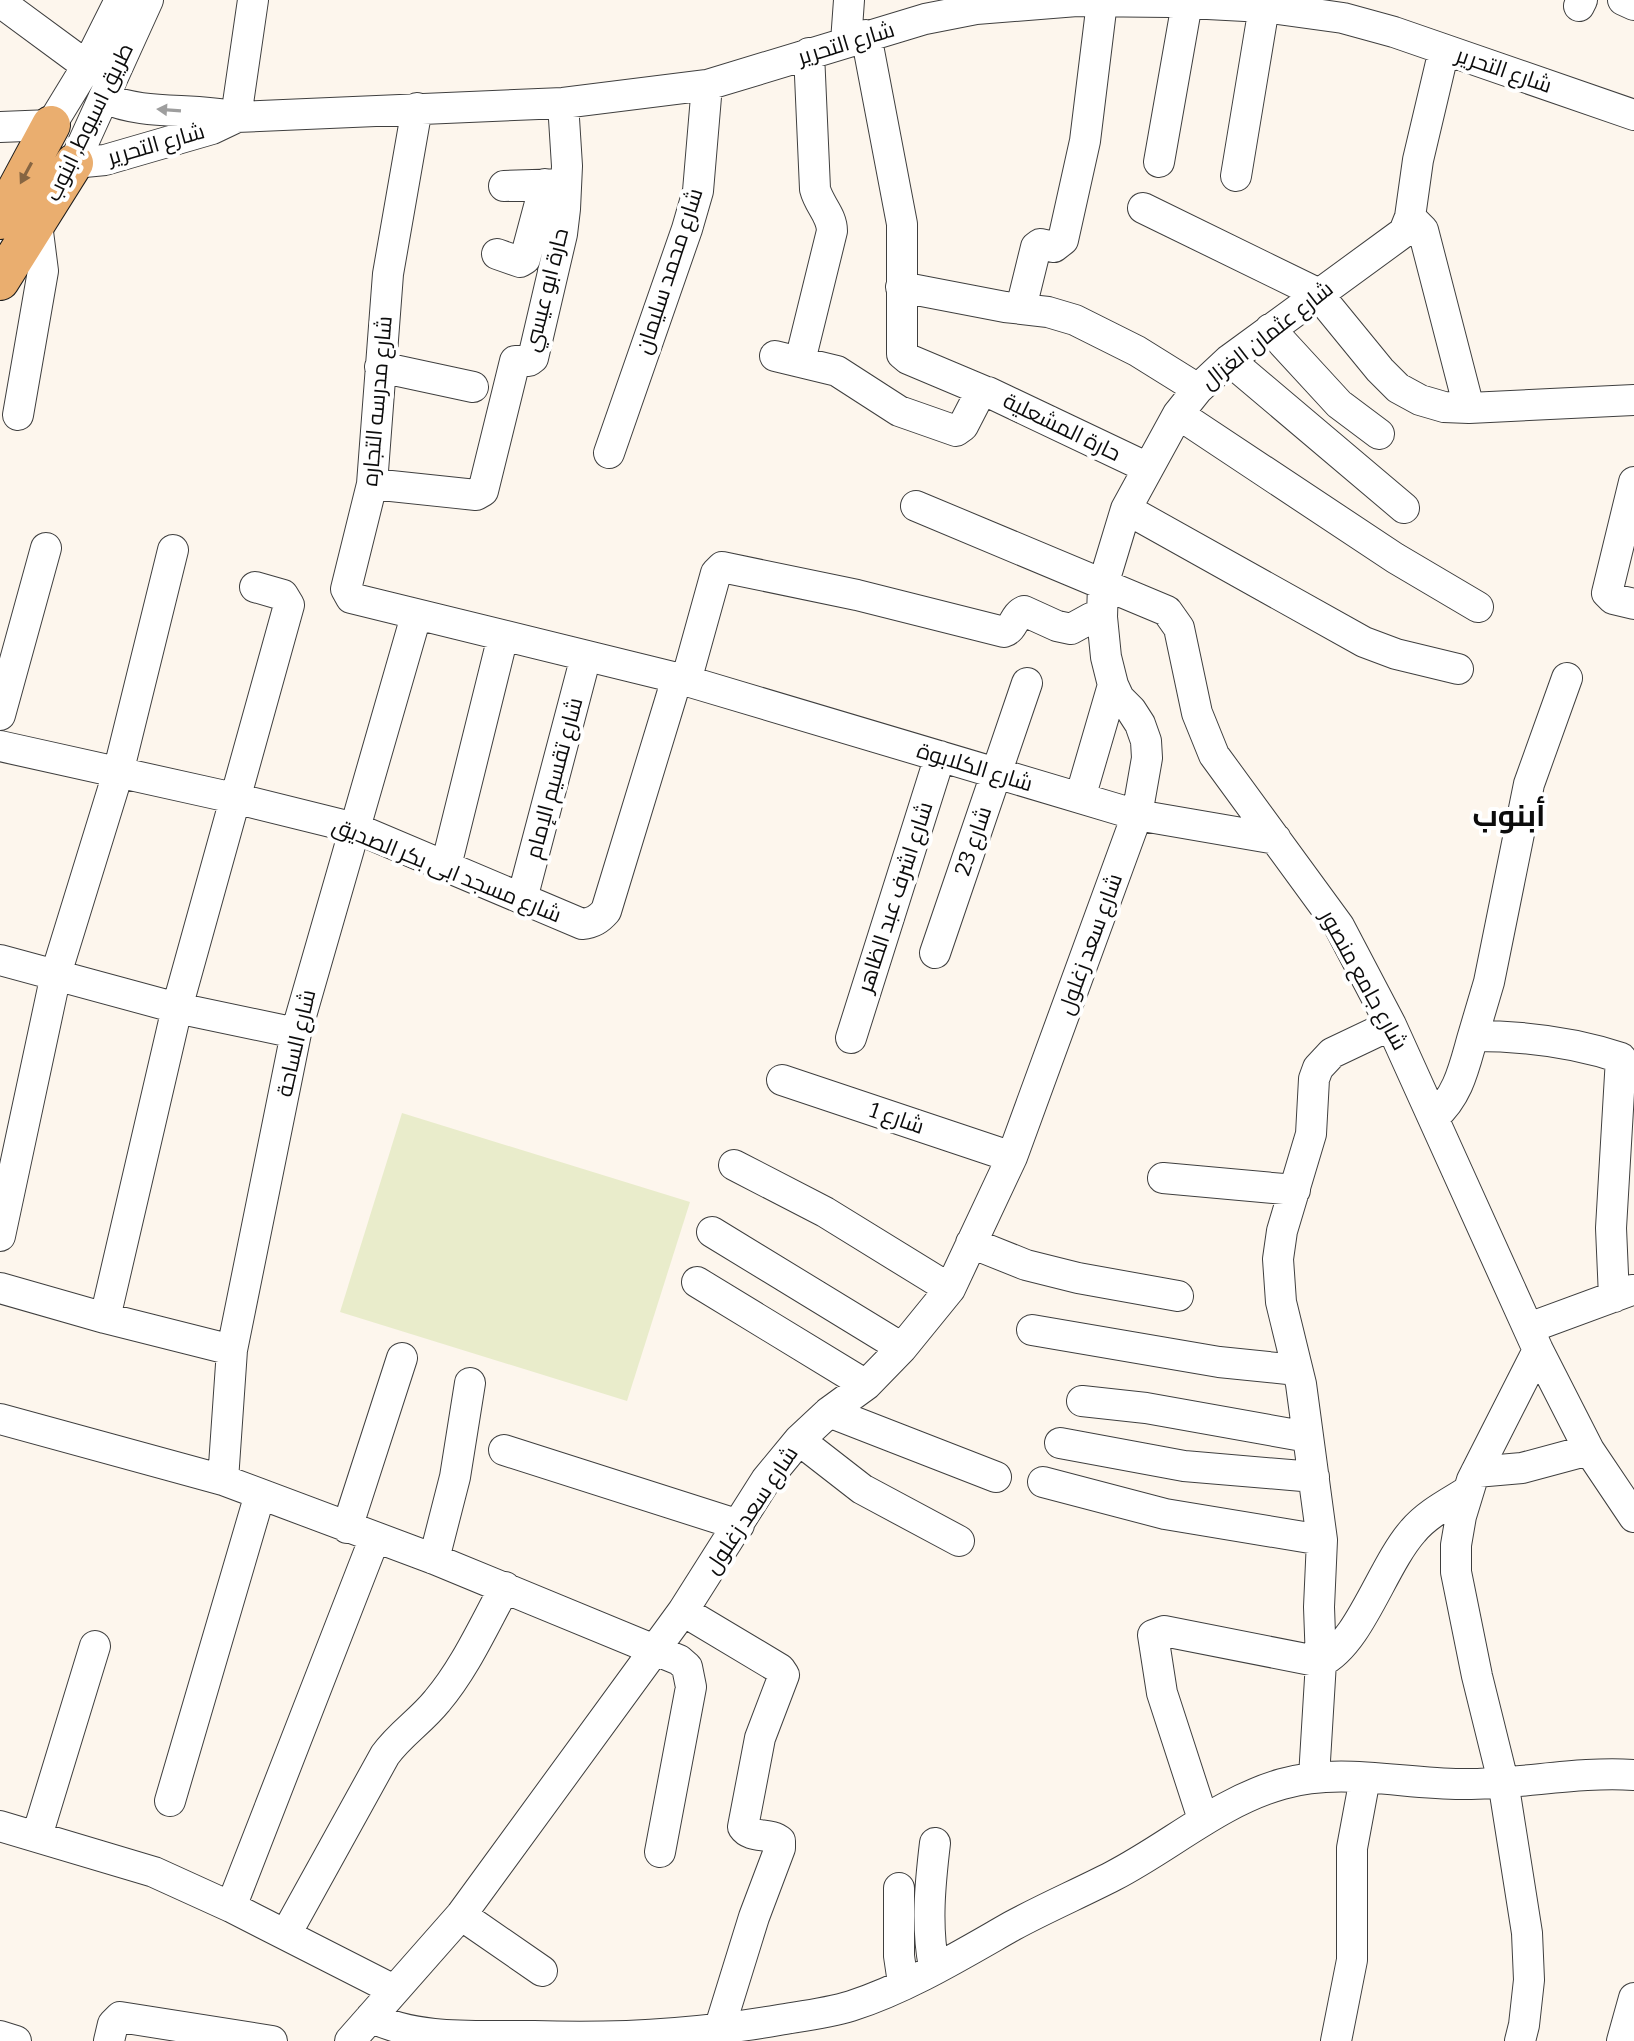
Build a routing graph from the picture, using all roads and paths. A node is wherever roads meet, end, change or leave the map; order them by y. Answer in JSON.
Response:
{"nodes":[{"id":1,"x":120,"y":0,"type":"edge"},
{"id":2,"x":148,"y":0,"type":"edge"},
{"id":3,"x":253,"y":0,"type":"edge"},
{"id":4,"x":849,"y":0,"type":"edge"},
{"id":5,"x":1623,"y":0,"type":"edge"},
{"id":6,"x":1085,"y":1,"type":"edge"},
{"id":7,"x":0,"y":2,"type":"edge"},
{"id":8,"x":1176,"y":2,"type":"edge"},
{"id":9,"x":1634,"y":5,"type":"edge"},
{"id":10,"x":1282,"y":6,"type":"edge"},
{"id":11,"x":38,"y":14,"type":"edge"},
{"id":12,"x":856,"y":38,"type":"junction"},
{"id":13,"x":1444,"y":50,"type":"junction"},
{"id":14,"x":809,"y":53,"type":"junction"},
{"id":15,"x":87,"y":66,"type":"junction"},
{"id":16,"x":707,"y":85,"type":"junction"},
{"id":17,"x":104,"y":98,"type":"junction"},
{"id":18,"x":563,"y":103,"type":"junction"},
{"id":19,"x":417,"y":108,"type":"junction"},
{"id":20,"x":1634,"y":113,"type":"edge"},
{"id":21,"x":236,"y":117,"type":"junction"},
{"id":22,"x":51,"y":125,"type":"junction"},
{"id":23,"x":0,"y":127,"type":"edge"},
{"id":24,"x":1159,"y":162,"type":"dead end"},
{"id":25,"x":74,"y":163,"type":"junction"},
{"id":26,"x":1236,"y":176,"type":"dead end"},
{"id":27,"x":556,"y":184,"type":"junction"},
{"id":28,"x":504,"y":186,"type":"dead end"},
{"id":29,"x":1143,"y":208,"type":"dead end"},
{"id":30,"x":1410,"y":217,"type":"junction"},
{"id":31,"x":0,"y":220,"type":"edge"},
{"id":32,"x":37,"y":224,"type":"junction"},
{"id":33,"x":497,"y":254,"type":"dead end"},
{"id":34,"x":0,"y":281,"type":"edge"},
{"id":35,"x":901,"y":287,"type":"junction"},
{"id":36,"x":1317,"y":293,"type":"junction"},
{"id":37,"x":1021,"y":308,"type":"junction"},
{"id":38,"x":1270,"y":329,"type":"junction"},
{"id":39,"x":1229,"y":360,"type":"junction"},
{"id":40,"x":380,"y":367,"type":"junction"},
{"id":41,"x":473,"y":387,"type":"dead end"},
{"id":42,"x":1198,"y":389,"type":"junction"},
{"id":43,"x":984,"y":391,"type":"junction"},
{"id":44,"x":1634,"y":400,"type":"edge"},
{"id":45,"x":1469,"y":408,"type":"junction"},
{"id":46,"x":1178,"y":414,"type":"junction"},
{"id":47,"x":18,"y":415,"type":"dead end"},
{"id":48,"x":1379,"y":434,"type":"dead end"},
{"id":49,"x":609,"y":453,"type":"dead end"},
{"id":50,"x":1148,"y":468,"type":"junction"},
{"id":51,"x":1634,"y":482,"type":"edge"},
{"id":52,"x":372,"y":484,"type":"junction"},
{"id":53,"x":916,"y":506,"type":"dead end"},
{"id":54,"x":1404,"y":508,"type":"dead end"},
{"id":55,"x":1126,"y":509,"type":"junction"},
{"id":56,"x":46,"y":548,"type":"dead end"},
{"id":57,"x":173,"y":550,"type":"dead end"},
{"id":58,"x":1103,"y":585,"type":"junction"},
{"id":59,"x":255,"y":587,"type":"dead end"},
{"id":60,"x":1634,"y":604,"type":"edge"},
{"id":61,"x":1478,"y":607,"type":"dead end"},
{"id":62,"x":416,"y":616,"type":"junction"},
{"id":63,"x":1102,"y":617,"type":"junction"},
{"id":64,"x":503,"y":636,"type":"junction"},
{"id":65,"x":586,"y":656,"type":"junction"},
{"id":66,"x":1458,"y":669,"type":"dead end"},
{"id":67,"x":1567,"y":678,"type":"dead end"},
{"id":68,"x":682,"y":680,"type":"junction"},
{"id":69,"x":1027,"y":683,"type":"dead end"},
{"id":70,"x":1113,"y":685,"type":"junction"},
{"id":71,"x":0,"y":715,"type":"edge"},
{"id":72,"x":0,"y":746,"type":"edge"},
{"id":73,"x":940,"y":756,"type":"junction"},
{"id":74,"x":118,"y":773,"type":"junction"},
{"id":75,"x":996,"y":773,"type":"junction"},
{"id":76,"x":234,"y":798,"type":"junction"},
{"id":77,"x":1080,"y":798,"type":"junction"},
{"id":78,"x":1137,"y":815,"type":"junction"},
{"id":79,"x":355,"y":828,"type":"junction"},
{"id":80,"x":1276,"y":839,"type":"junction"},
{"id":81,"x":446,"y":866,"type":"junction"},
{"id":82,"x":522,"y":899,"type":"junction"},
{"id":83,"x":935,"y":953,"type":"dead end"},
{"id":84,"x":0,"y":960,"type":"edge"},
{"id":85,"x":56,"y":974,"type":"junction"},
{"id":86,"x":177,"y":1008,"type":"junction"},
{"id":87,"x":1391,"y":1025,"type":"junction"},
{"id":88,"x":296,"y":1033,"type":"junction"},
{"id":89,"x":1473,"y":1036,"type":"junction"},
{"id":90,"x":851,"y":1038,"type":"dead end"},
{"id":91,"x":1628,"y":1058,"type":"edge"},
{"id":92,"x":782,"y":1080,"type":"dead end"},
{"id":93,"x":1434,"y":1117,"type":"junction"},
{"id":94,"x":1012,"y":1157,"type":"junction"},
{"id":95,"x":734,"y":1165,"type":"dead end"},
{"id":96,"x":1163,"y":1178,"type":"dead end"},
{"id":97,"x":1295,"y":1190,"type":"junction"},
{"id":98,"x":712,"y":1232,"type":"dead end"},
{"id":99,"x":0,"y":1236,"type":"edge"},
{"id":100,"x":971,"y":1243,"type":"junction"},
{"id":101,"x":697,"y":1282,"type":"dead end"},
{"id":102,"x":0,"y":1288,"type":"edge"},
{"id":103,"x":950,"y":1289,"type":"junction"},
{"id":104,"x":1624,"y":1293,"type":"edge"},
{"id":105,"x":1178,"y":1296,"type":"dead end"},
{"id":106,"x":105,"y":1318,"type":"junction"},
{"id":107,"x":1032,"y":1330,"type":"dead end"},
{"id":108,"x":1533,"y":1339,"type":"junction"},
{"id":109,"x":902,"y":1348,"type":"junction"},
{"id":110,"x":232,"y":1350,"type":"junction"},
{"id":111,"x":402,"y":1358,"type":"dead end"},
{"id":112,"x":1297,"y":1370,"type":"junction"},
{"id":113,"x":470,"y":1383,"type":"dead end"},
{"id":114,"x":866,"y":1385,"type":"junction"},
{"id":115,"x":1082,"y":1401,"type":"dead end"},
{"id":116,"x":829,"y":1412,"type":"junction"},
{"id":117,"x":0,"y":1419,"type":"edge"},
{"id":118,"x":1308,"y":1437,"type":"junction"},
{"id":119,"x":799,"y":1440,"type":"junction"},
{"id":120,"x":1060,"y":1443,"type":"dead end"},
{"id":121,"x":504,"y":1450,"type":"dead end"},
{"id":122,"x":1589,"y":1450,"type":"junction"},
{"id":123,"x":996,"y":1477,"type":"dead end"},
{"id":124,"x":1314,"y":1477,"type":"junction"},
{"id":125,"x":223,"y":1480,"type":"junction"},
{"id":126,"x":1043,"y":1482,"type":"dead end"},
{"id":127,"x":1472,"y":1482,"type":"junction"},
{"id":128,"x":260,"y":1494,"type":"junction"},
{"id":129,"x":1634,"y":1517,"type":"edge"},
{"id":130,"x":739,"y":1525,"type":"junction"},
{"id":131,"x":347,"y":1528,"type":"junction"},
{"id":132,"x":375,"y":1537,"type":"junction"},
{"id":133,"x":1322,"y":1540,"type":"junction"},
{"id":134,"x":959,"y":1541,"type":"dead end"},
{"id":135,"x":434,"y":1559,"type":"junction"},
{"id":136,"x":505,"y":1587,"type":"junction"},
{"id":137,"x":683,"y":1611,"type":"junction"},
{"id":138,"x":95,"y":1646,"type":"dead end"},
{"id":139,"x":655,"y":1651,"type":"junction"},
{"id":140,"x":1321,"y":1662,"type":"junction"},
{"id":141,"x":1634,"y":1775,"type":"edge"},
{"id":142,"x":1314,"y":1777,"type":"junction"},
{"id":143,"x":1365,"y":1778,"type":"junction"},
{"id":144,"x":1503,"y":1781,"type":"junction"},
{"id":145,"x":170,"y":1801,"type":"dead end"},
{"id":146,"x":1203,"y":1819,"type":"junction"},
{"id":147,"x":0,"y":1826,"type":"edge"},
{"id":148,"x":37,"y":1836,"type":"junction"},
{"id":149,"x":935,"y":1843,"type":"dead end"},
{"id":150,"x":660,"y":1852,"type":"dead end"},
{"id":151,"x":899,"y":1888,"type":"dead end"},
{"id":152,"x":231,"y":1907,"type":"junction"},
{"id":153,"x":461,"y":1915,"type":"junction"},
{"id":154,"x":286,"y":1934,"type":"junction"},
{"id":155,"x":934,"y":1967,"type":"junction"},
{"id":156,"x":542,"y":1971,"type":"dead end"},
{"id":157,"x":903,"y":1983,"type":"junction"},
{"id":158,"x":394,"y":1990,"type":"junction"},
{"id":159,"x":1634,"y":1998,"type":"edge"},
{"id":160,"x":371,"y":2017,"type":"junction"},
{"id":161,"x":719,"y":2030,"type":"junction"},
{"id":162,"x":0,"y":2036,"type":"edge"},
{"id":163,"x":642,"y":2038,"type":"edge"},
{"id":164,"x":16,"y":2041,"type":"edge"},
{"id":165,"x":109,"y":2041,"type":"edge"},
{"id":166,"x":272,"y":2041,"type":"edge"},
{"id":167,"x":350,"y":2041,"type":"edge"},
{"id":168,"x":1336,"y":2041,"type":"edge"},
{"id":169,"x":1520,"y":2041,"type":"edge"},
{"id":170,"x":1622,"y":2041,"type":"edge"}],
"edges":[{"from":1,"to":15,"type":"street","name":"طريق اسيوط, ابنوب"},
{"from":2,"to":17,"type":"street","name":"طريق اسيوط, ابنوب"},
{"from":3,"to":21,"type":"street"},
{"from":4,"to":12,"type":"street"},
{"from":5,"to":9,"type":"street"},
{"from":6,"to":8,"type":"street","name":"شارع التحرير"},
{"from":6,"to":12,"type":"street","name":"شارع التحرير"},
{"from":6,"to":37,"type":"street"},
{"from":7,"to":11,"type":"street"},
{"from":8,"to":10,"type":"street","name":"شارع التحرير"},
{"from":8,"to":24,"type":"street"},
{"from":10,"to":13,"type":"street","name":"شارع التحرير"},
{"from":10,"to":26,"type":"street"},
{"from":11,"to":15,"type":"street"},
{"from":12,"to":14,"type":"street","name":"شارع التحرير"},
{"from":12,"to":35,"type":"street"},
{"from":13,"to":20,"type":"street","name":"شارع التحرير"},
{"from":13,"to":30,"type":"street"},
{"from":14,"to":16,"type":"street","name":"شارع التحرير"},
{"from":14,"to":43,"type":"street","name":"حارة المشعلية"},
{"from":15,"to":22,"type":"street","name":"طريق اسيوط, ابنوب"},
{"from":16,"to":18,"type":"street","name":"شارع التحرير"},
{"from":16,"to":49,"type":"street","name":"شارع محمد سليمان"},
{"from":21,"to":17,"type":"street","name":"شارع التحرير","one_way":true},
{"from":17,"to":25,"type":"street","name":"طريق اسيوط, ابنوب"},
{"from":18,"to":19,"type":"street","name":"شارع التحرير"},
{"from":18,"to":27,"type":"street","name":"حارة ابو عيسي"},
{"from":19,"to":21,"type":"street","name":"شارع التحرير"},
{"from":19,"to":40,"type":"street","name":"شارع مدرسه التجاره"},
{"from":21,"to":25,"type":"street","name":"شارع التحرير"},
{"from":22,"to":23,"type":"street"},
{"from":22,"to":31,"type":"main road","name":"طريق اسيوط, ابنوب","one_way":true},
{"from":25,"to":32,"type":"main road","name":"طريق اسيوط, ابنوب"},
{"from":27,"to":28,"type":"street"},
{"from":27,"to":33,"type":"street"},
{"from":27,"to":52,"type":"street","name":"حارة ابو عيسي"},
{"from":29,"to":36,"type":"street"},
{"from":30,"to":36,"type":"street","name":"شارع عثمان الغزال"},
{"from":30,"to":45,"type":"street"},
{"from":32,"to":34,"type":"main road","name":"طريق اسيوط, ابنوب"},
{"from":32,"to":47,"type":"street"},
{"from":35,"to":37,"type":"street"},
{"from":35,"to":43,"type":"street"},
{"from":36,"to":38,"type":"street","name":"شارع عثمان الغزال"},
{"from":36,"to":45,"type":"street"},
{"from":37,"to":42,"type":"street"},
{"from":38,"to":39,"type":"street","name":"شارع عثمان الغزال"},
{"from":38,"to":48,"type":"street"},
{"from":39,"to":42,"type":"street","name":"شارع عثمان الغزال"},
{"from":39,"to":54,"type":"street"},
{"from":40,"to":41,"type":"street"},
{"from":40,"to":52,"type":"street","name":"شارع مدرسه التجاره"},
{"from":42,"to":46,"type":"street","name":"شارع عثمان الغزال"},
{"from":43,"to":50,"type":"street","name":"حارة المشعلية"},
{"from":44,"to":45,"type":"street"},
{"from":46,"to":50,"type":"street","name":"شارع عثمان الغزال"},
{"from":46,"to":61,"type":"street"},
{"from":50,"to":55,"type":"street","name":"شارع عثمان الغزال"},
{"from":51,"to":60,"type":"street"},
{"from":52,"to":62,"type":"street","name":"شارع مدرسه التجاره"},
{"from":53,"to":58,"type":"street","name":"شارع جامع منصور"},
{"from":55,"to":58,"type":"street","name":"شارع عثمان الغزال"},
{"from":55,"to":66,"type":"street"},
{"from":56,"to":71,"type":"street"},
{"from":57,"to":74,"type":"street"},
{"from":58,"to":63,"type":"street","name":"شارع عثمان الغزال"},
{"from":58,"to":80,"type":"street","name":"شارع جامع منصور"},
{"from":59,"to":76,"type":"street"},
{"from":62,"to":64,"type":"street","name":"شارع مدرسه التجاره"},
{"from":62,"to":79,"type":"street","name":"شارع الساحة"},
{"from":63,"to":68,"type":"street"},
{"from":63,"to":70,"type":"street","name":"شارع عثمان الغزال"},
{"from":64,"to":65,"type":"street","name":"شارع مدرسه التجاره"},
{"from":64,"to":81,"type":"street"},
{"from":65,"to":68,"type":"street","name":"شارع مدرسه التجاره"},
{"from":65,"to":82,"type":"street","name":"شارع تقسيم الإمام"},
{"from":67,"to":89,"type":"street"},
{"from":68,"to":73,"type":"street","name":"شارع الكلابوة"},
{"from":68,"to":82,"type":"street","name":"شارع مسجد ابى بكر الصديق"},
{"from":69,"to":75,"type":"street","name":"شارع 23"},
{"from":70,"to":77,"type":"street"},
{"from":70,"to":78,"type":"street","name":"شارع عثمان الغزال"},
{"from":72,"to":74,"type":"street","name":"شارع مسجد ابى بكر الصديق"},
{"from":73,"to":75,"type":"street","name":"شارع الكلابوة"},
{"from":73,"to":90,"type":"street","name":"شارع اشرف عبد الظاهر"},
{"from":74,"to":76,"type":"street","name":"شارع مسجد ابى بكر الصديق"},
{"from":74,"to":85,"type":"street"},
{"from":75,"to":77,"type":"street","name":"شارع الكلابوة"},
{"from":75,"to":83,"type":"street","name":"شارع 23"},
{"from":76,"to":79,"type":"street","name":"شارع مسجد ابى بكر الصديق"},
{"from":76,"to":86,"type":"street"},
{"from":77,"to":78,"type":"street","name":"شارع الكلابوة"},
{"from":78,"to":80,"type":"street","name":"شارع الكلابوة"},
{"from":78,"to":94,"type":"street","name":"شارع سعد زغلول"},
{"from":79,"to":81,"type":"street","name":"شارع مسجد ابى بكر الصديق"},
{"from":79,"to":88,"type":"street","name":"شارع الساحة"},
{"from":80,"to":87,"type":"street","name":"شارع جامع منصور"},
{"from":81,"to":82,"type":"street","name":"شارع مسجد ابى بكر الصديق"},
{"from":84,"to":85,"type":"street"},
{"from":85,"to":86,"type":"street"},
{"from":85,"to":99,"type":"street"},
{"from":86,"to":88,"type":"street"},
{"from":86,"to":106,"type":"street"},
{"from":87,"to":93,"type":"street","name":"شارع جامع منصور"},
{"from":87,"to":97,"type":"street"},
{"from":88,"to":110,"type":"street","name":"شارع الساحة"},
{"from":89,"to":91,"type":"street"},
{"from":89,"to":93,"type":"street"},
{"from":91,"to":104,"type":"street"},
{"from":92,"to":94,"type":"street","name":"شارع 1"},
{"from":93,"to":108,"type":"street","name":"شارع جامع منصور"},
{"from":94,"to":100,"type":"street","name":"شارع سعد زغلول"},
{"from":95,"to":103,"type":"street"},
{"from":96,"to":97,"type":"street"},
{"from":97,"to":112,"type":"street"},
{"from":98,"to":109,"type":"street"},
{"from":100,"to":103,"type":"street","name":"شارع سعد زغلول"},
{"from":100,"to":105,"type":"street"},
{"from":101,"to":114,"type":"street"},
{"from":102,"to":106,"type":"street"},
{"from":103,"to":109,"type":"street","name":"شارع سعد زغلول"},
{"from":104,"to":108,"type":"street"},
{"from":106,"to":110,"type":"street"},
{"from":107,"to":112,"type":"street"},
{"from":108,"to":122,"type":"street","name":"شارع جامع منصور"},
{"from":108,"to":127,"type":"street"},
{"from":109,"to":114,"type":"street","name":"شارع سعد زغلول"},
{"from":110,"to":125,"type":"street","name":"شارع الساحة"},
{"from":111,"to":131,"type":"street"},
{"from":112,"to":118,"type":"street"},
{"from":113,"to":135,"type":"street"},
{"from":114,"to":116,"type":"street","name":"شارع سعد زغلول"},
{"from":115,"to":118,"type":"street"},
{"from":116,"to":119,"type":"street","name":"شارع سعد زغلول"},
{"from":116,"to":123,"type":"street"},
{"from":117,"to":125,"type":"street"},
{"from":118,"to":124,"type":"street"},
{"from":119,"to":130,"type":"street","name":"شارع سعد زغلول"},
{"from":119,"to":134,"type":"street"},
{"from":120,"to":124,"type":"street"},
{"from":121,"to":130,"type":"street"},
{"from":122,"to":127,"type":"street"},
{"from":122,"to":129,"type":"street","name":"شارع جامع منصور"},
{"from":124,"to":133,"type":"street"},
{"from":125,"to":128,"type":"street"},
{"from":126,"to":133,"type":"street"},
{"from":127,"to":140,"type":"street"},
{"from":127,"to":144,"type":"street"},
{"from":128,"to":131,"type":"street"},
{"from":128,"to":145,"type":"street"},
{"from":130,"to":137,"type":"street","name":"شارع سعد زغلول"},
{"from":131,"to":132,"type":"street"},
{"from":132,"to":135,"type":"street"},
{"from":132,"to":152,"type":"street"},
{"from":133,"to":140,"type":"street"},
{"from":135,"to":136,"type":"street"},
{"from":136,"to":139,"type":"street"},
{"from":136,"to":154,"type":"street"},
{"from":137,"to":139,"type":"street","name":"شارع سعد زغلول"},
{"from":137,"to":161,"type":"street"},
{"from":138,"to":148,"type":"street"},
{"from":139,"to":150,"type":"street"},
{"from":139,"to":153,"type":"street","name":"شارع سعد زغلول"},
{"from":140,"to":142,"type":"street"},
{"from":140,"to":146,"type":"street"},
{"from":141,"to":144,"type":"street"},
{"from":142,"to":143,"type":"street"},
{"from":142,"to":146,"type":"street"},
{"from":143,"to":144,"type":"street"},
{"from":143,"to":168,"type":"street"},
{"from":144,"to":169,"type":"street"},
{"from":146,"to":155,"type":"street"},
{"from":147,"to":148,"type":"street"},
{"from":148,"to":152,"type":"street"},
{"from":149,"to":155,"type":"street"},
{"from":151,"to":157,"type":"street"},
{"from":152,"to":154,"type":"street"},
{"from":153,"to":156,"type":"street"},
{"from":153,"to":158,"type":"street","name":"شارع سعد زغلول"},
{"from":154,"to":158,"type":"street"},
{"from":155,"to":157,"type":"street"},
{"from":157,"to":161,"type":"street"},
{"from":158,"to":160,"type":"street","name":"شارع سعد زغلول"},
{"from":159,"to":170,"type":"street"},
{"from":160,"to":163,"type":"street"},
{"from":160,"to":167,"type":"street","name":"شارع سعد زغلول"},
{"from":161,"to":163,"type":"street"},
{"from":162,"to":164,"type":"street"},
{"from":165,"to":166,"type":"street"}]}
